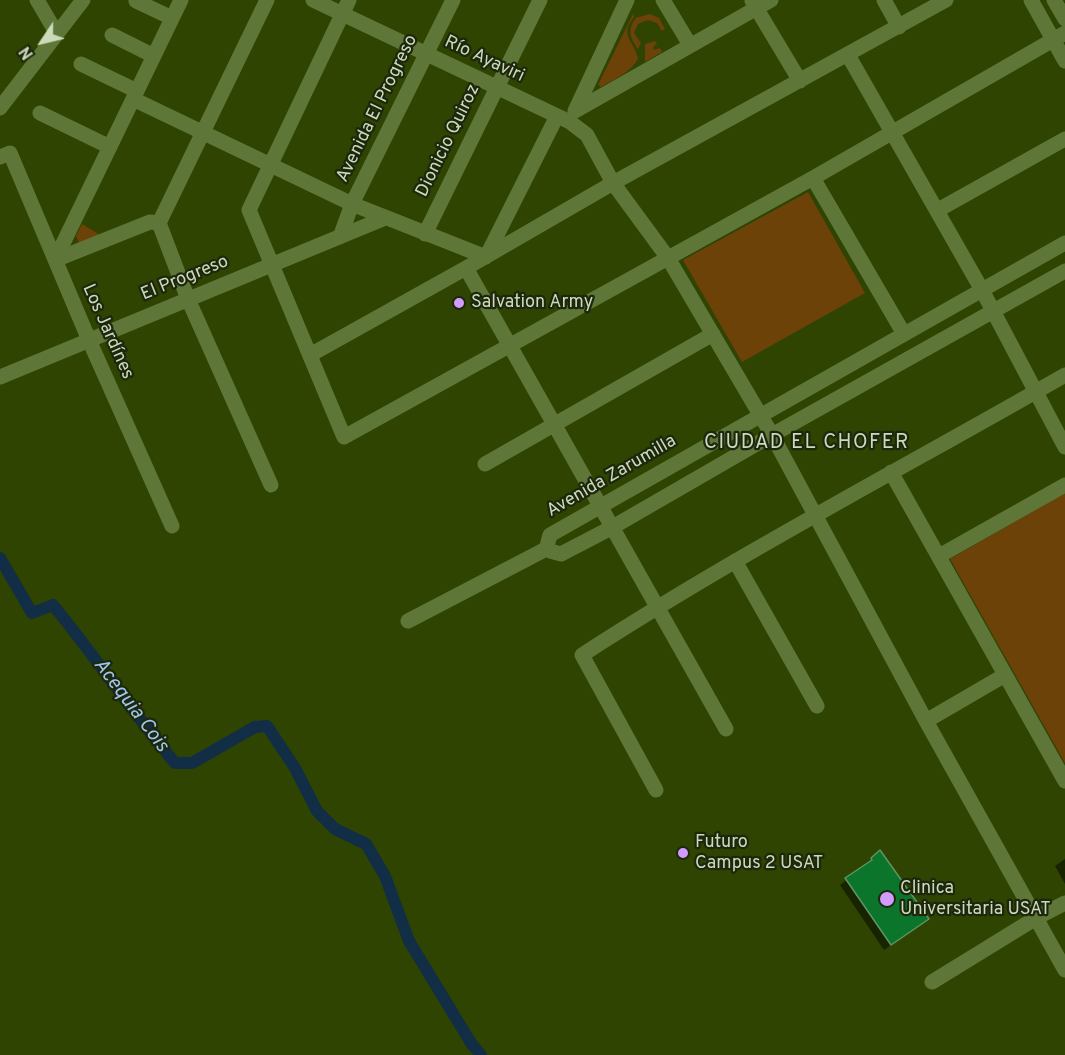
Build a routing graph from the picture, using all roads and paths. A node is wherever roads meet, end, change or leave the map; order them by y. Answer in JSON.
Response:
{"nodes":[{"id":1,"x":37,"y":0,"type":"edge"},
{"id":2,"x":83,"y":0,"type":"edge"},
{"id":3,"x":181,"y":0,"type":"edge"},
{"id":4,"x":267,"y":0,"type":"edge"},
{"id":5,"x":313,"y":0,"type":"edge"},
{"id":6,"x":349,"y":0,"type":"edge"},
{"id":7,"x":453,"y":0,"type":"edge"},
{"id":8,"x":540,"y":0,"type":"edge"},
{"id":9,"x":627,"y":0,"type":"edge"},
{"id":10,"x":663,"y":0,"type":"edge"},
{"id":11,"x":771,"y":0,"type":"edge"},
{"id":12,"x":884,"y":0,"type":"edge"},
{"id":13,"x":946,"y":0,"type":"edge"},
{"id":14,"x":1031,"y":0,"type":"edge"},
{"id":15,"x":1054,"y":0,"type":"edge"},
{"id":16,"x":136,"y":1,"type":"edge"},
{"id":17,"x":754,"y":4,"type":"edge"},
{"id":18,"x":342,"y":14,"type":"junction"},
{"id":19,"x":172,"y":18,"type":"junction"},
{"id":20,"x":1065,"y":19,"type":"edge"},
{"id":21,"x":899,"y":27,"type":"junction"},
{"id":22,"x":57,"y":34,"type":"junction"},
{"id":23,"x":112,"y":35,"type":"dead end"},
{"id":24,"x":1059,"y":36,"type":"edge"},
{"id":25,"x":690,"y":45,"type":"junction"},
{"id":26,"x":426,"y":55,"type":"junction"},
{"id":27,"x":848,"y":55,"type":"junction"},
{"id":28,"x":154,"y":56,"type":"junction"},
{"id":29,"x":1065,"y":61,"type":"edge"},
{"id":30,"x":81,"y":64,"type":"dead end"},
{"id":31,"x":800,"y":81,"type":"junction"},
{"id":32,"x":497,"y":88,"type":"junction"},
{"id":33,"x":135,"y":95,"type":"junction"},
{"id":34,"x":1,"y":102,"type":"edge"},
{"id":35,"x":40,"y":113,"type":"dead end"},
{"id":36,"x":568,"y":116,"type":"junction"},
{"id":37,"x":203,"y":132,"type":"junction"},
{"id":38,"x":892,"y":132,"type":"junction"},
{"id":39,"x":1065,"y":139,"type":"edge"},
{"id":40,"x":110,"y":147,"type":"junction"},
{"id":41,"x":5,"y":155,"type":"edge"},
{"id":42,"x":271,"y":165,"type":"junction"},
{"id":43,"x":813,"y":178,"type":"junction"},
{"id":44,"x":613,"y":183,"type":"junction"},
{"id":45,"x":352,"y":204,"type":"junction"},
{"id":46,"x":938,"y":210,"type":"junction"},
{"id":47,"x":385,"y":218,"type":"junction"},
{"id":48,"x":159,"y":223,"type":"junction"},
{"id":49,"x":425,"y":234,"type":"junction"},
{"id":50,"x":340,"y":237,"type":"junction"},
{"id":51,"x":1065,"y":243,"type":"edge"},
{"id":52,"x":486,"y":257,"type":"junction"},
{"id":53,"x":668,"y":258,"type":"junction"},
{"id":54,"x":55,"y":260,"type":"junction"},
{"id":55,"x":272,"y":264,"type":"junction"},
{"id":56,"x":466,"y":268,"type":"junction"},
{"id":57,"x":1065,"y":271,"type":"edge"},
{"id":58,"x":982,"y":290,"type":"junction"},
{"id":59,"x":188,"y":299,"type":"junction"},
{"id":60,"x":994,"y":311,"type":"junction"},
{"id":61,"x":713,"y":334,"type":"junction"},
{"id":62,"x":904,"y":334,"type":"junction"},
{"id":63,"x":89,"y":340,"type":"junction"},
{"id":64,"x":510,"y":345,"type":"junction"},
{"id":65,"x":310,"y":355,"type":"junction"},
{"id":66,"x":1065,"y":375,"type":"edge"},
{"id":67,"x":0,"y":377,"type":"edge"},
{"id":68,"x":1036,"y":392,"type":"junction"},
{"id":69,"x":760,"y":415,"type":"junction"},
{"id":70,"x":554,"y":423,"type":"junction"},
{"id":71,"x":772,"y":435,"type":"junction"},
{"id":72,"x":1065,"y":447,"type":"edge"},
{"id":73,"x":485,"y":464,"type":"dead end"},
{"id":74,"x":891,"y":472,"type":"junction"},
{"id":75,"x":271,"y":485,"type":"dead end"},
{"id":76,"x":1065,"y":485,"type":"edge"},
{"id":77,"x":599,"y":506,"type":"junction"},
{"id":78,"x":815,"y":514,"type":"junction"},
{"id":79,"x":172,"y":525,"type":"dead end"},
{"id":80,"x":611,"y":528,"type":"junction"},
{"id":81,"x":548,"y":548,"type":"junction"},
{"id":82,"x":939,"y":556,"type":"junction"},
{"id":83,"x":735,"y":561,"type":"junction"},
{"id":84,"x":657,"y":607,"type":"junction"},
{"id":85,"x":408,"y":621,"type":"dead end"},
{"id":86,"x":1005,"y":675,"type":"junction"},
{"id":87,"x":817,"y":706,"type":"dead end"},
{"id":88,"x":927,"y":722,"type":"junction"},
{"id":89,"x":726,"y":729,"type":"dead end"},
{"id":90,"x":1065,"y":782,"type":"edge"},
{"id":91,"x":656,"y":790,"type":"dead end"},
{"id":92,"x":1065,"y":903,"type":"edge"},
{"id":93,"x":1036,"y":918,"type":"junction"},
{"id":94,"x":1065,"y":970,"type":"edge"},
{"id":95,"x":932,"y":982,"type":"dead end"}],
"edges":[{"from":1,"to":22,"type":"street"},
{"from":2,"to":22,"type":"street"},
{"from":3,"to":19,"type":"street"},
{"from":4,"to":37,"type":"street"},
{"from":5,"to":18,"type":"street","name":"Río Ayaviri"},
{"from":6,"to":18,"type":"street"},
{"from":7,"to":26,"type":"street","name":"Avenida El Progreso"},
{"from":8,"to":32,"type":"street","name":"Dionicio Quiroz"},
{"from":9,"to":36,"type":"street"},
{"from":10,"to":25,"type":"street"},
{"from":11,"to":17,"type":"street"},
{"from":12,"to":21,"type":"street"},
{"from":13,"to":21,"type":"street"},
{"from":14,"to":24,"type":"street"},
{"from":15,"to":20,"type":"street"},
{"from":16,"to":19,"type":"street"},
{"from":17,"to":25,"type":"street"},
{"from":17,"to":31,"type":"street"},
{"from":18,"to":26,"type":"street","name":"Río Ayaviri"},
{"from":18,"to":42,"type":"street"},
{"from":19,"to":28,"type":"street"},
{"from":21,"to":27,"type":"street"},
{"from":22,"to":34,"type":"street"},
{"from":23,"to":28,"type":"street"},
{"from":24,"to":29,"type":"street"},
{"from":24,"to":38,"type":"street"},
{"from":25,"to":36,"type":"street"},
{"from":26,"to":32,"type":"street","name":"Río Ayaviri"},
{"from":26,"to":45,"type":"street","name":"Avenida El Progreso"},
{"from":27,"to":31,"type":"street"},
{"from":27,"to":38,"type":"street"},
{"from":28,"to":33,"type":"street"},
{"from":30,"to":33,"type":"street"},
{"from":31,"to":44,"type":"street"},
{"from":32,"to":36,"type":"street","name":"Río Ayaviri"},
{"from":32,"to":49,"type":"street","name":"Dionicio Quiroz"},
{"from":33,"to":37,"type":"street"},
{"from":33,"to":40,"type":"street"},
{"from":35,"to":40,"type":"street"},
{"from":36,"to":44,"type":"street","name":"Río Ayaviri"},
{"from":36,"to":52,"type":"street"},
{"from":37,"to":42,"type":"street"},
{"from":37,"to":48,"type":"street"},
{"from":38,"to":43,"type":"street"},
{"from":38,"to":46,"type":"street"},
{"from":39,"to":46,"type":"street"},
{"from":40,"to":54,"type":"street"},
{"from":41,"to":54,"type":"street","name":"Los Jardínes"},
{"from":42,"to":45,"type":"street"},
{"from":42,"to":55,"type":"street"},
{"from":43,"to":53,"type":"street"},
{"from":43,"to":62,"type":"street"},
{"from":44,"to":52,"type":"street"},
{"from":44,"to":53,"type":"street","name":"Río Ayaviri"},
{"from":45,"to":47,"type":"street"},
{"from":45,"to":50,"type":"street","name":"Avenida El Progreso"},
{"from":46,"to":58,"type":"street"},
{"from":47,"to":49,"type":"street"},
{"from":47,"to":50,"type":"street","name":"El Progreso"},
{"from":48,"to":54,"type":"street"},
{"from":48,"to":59,"type":"street"},
{"from":49,"to":52,"type":"street"},
{"from":50,"to":55,"type":"street","name":"El Progreso"},
{"from":51,"to":58,"type":"street","name":"Avenida Zarumilla"},
{"from":52,"to":56,"type":"street"},
{"from":53,"to":61,"type":"street","name":"Río Ayaviri"},
{"from":53,"to":64,"type":"street"},
{"from":54,"to":63,"type":"street","name":"Los Jardínes"},
{"from":55,"to":59,"type":"street","name":"El Progreso"},
{"from":55,"to":65,"type":"street"},
{"from":56,"to":64,"type":"street"},
{"from":56,"to":65,"type":"street"},
{"from":57,"to":60,"type":"street","name":"Avenida Zarumilla"},
{"from":58,"to":60,"type":"street"},
{"from":58,"to":62,"type":"street","name":"Avenida Zarumilla"},
{"from":59,"to":63,"type":"street","name":"El Progreso"},
{"from":59,"to":75,"type":"street"},
{"from":60,"to":68,"type":"street"},
{"from":60,"to":71,"type":"street","name":"Avenida Zarumilla"},
{"from":61,"to":69,"type":"street","name":"Río Ayaviri"},
{"from":61,"to":70,"type":"street"},
{"from":62,"to":69,"type":"street","name":"Avenida Zarumilla"},
{"from":63,"to":67,"type":"street","name":"El Progreso"},
{"from":63,"to":79,"type":"street","name":"Los Jardínes"},
{"from":64,"to":65,"type":"street"},
{"from":64,"to":70,"type":"street"},
{"from":66,"to":68,"type":"street"},
{"from":68,"to":72,"type":"street"},
{"from":68,"to":74,"type":"street"},
{"from":69,"to":71,"type":"street","name":"Río Ayaviri"},
{"from":69,"to":77,"type":"street","name":"Avenida Zarumilla"},
{"from":70,"to":73,"type":"street"},
{"from":70,"to":77,"type":"street"},
{"from":71,"to":78,"type":"street","name":"Río Ayaviri"},
{"from":71,"to":80,"type":"street","name":"Avenida Zarumilla"},
{"from":74,"to":78,"type":"street"},
{"from":74,"to":82,"type":"street"},
{"from":76,"to":82,"type":"street"},
{"from":77,"to":80,"type":"street"},
{"from":77,"to":81,"type":"street","name":"Avenida Zarumilla"},
{"from":78,"to":83,"type":"street"},
{"from":78,"to":88,"type":"street","name":"Río Ayaviri"},
{"from":80,"to":81,"type":"street","name":"Avenida Zarumilla"},
{"from":80,"to":84,"type":"street"},
{"from":81,"to":85,"type":"street"},
{"from":82,"to":86,"type":"street"},
{"from":83,"to":84,"type":"street"},
{"from":83,"to":87,"type":"street"},
{"from":84,"to":89,"type":"street"},
{"from":84,"to":91,"type":"street"},
{"from":86,"to":88,"type":"street"},
{"from":86,"to":90,"type":"street"},
{"from":88,"to":93,"type":"street","name":"Río Ayaviri"},
{"from":92,"to":93,"type":"street"},
{"from":93,"to":94,"type":"street","name":"Río Ayaviri"},
{"from":93,"to":95,"type":"street"}]}
